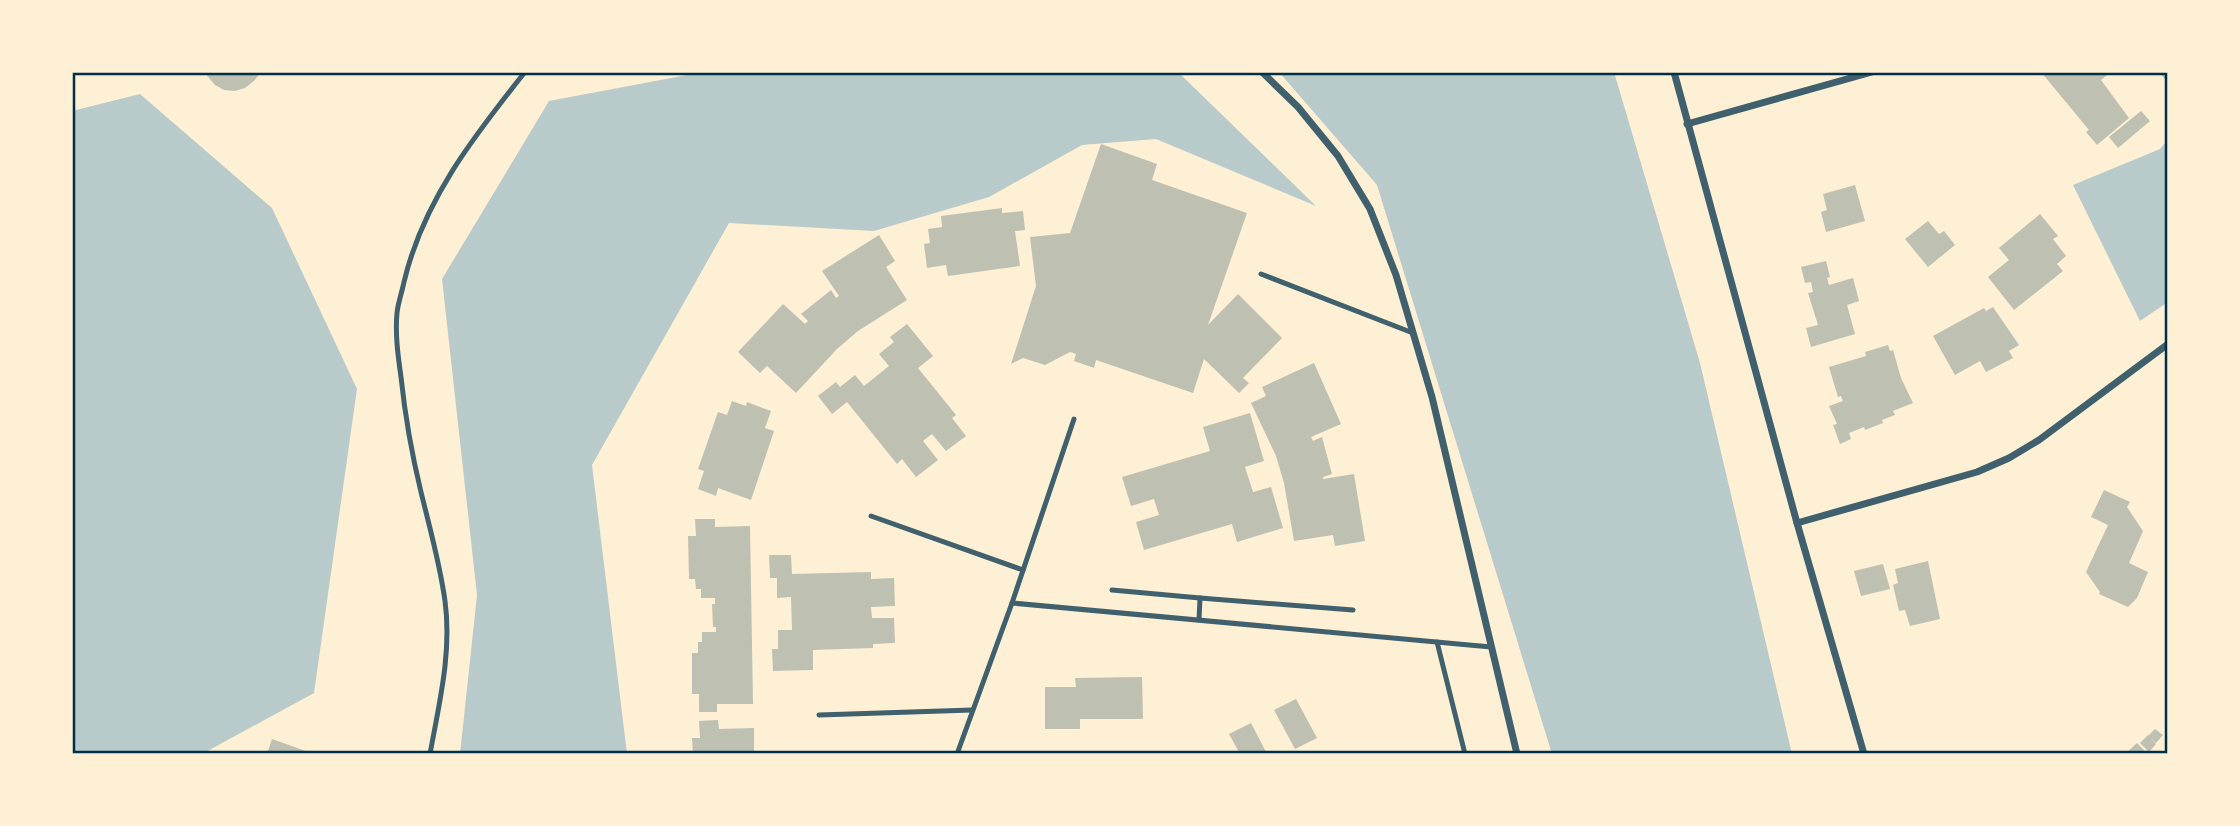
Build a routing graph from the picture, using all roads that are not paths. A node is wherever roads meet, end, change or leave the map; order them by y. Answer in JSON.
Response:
{"nodes":[{"id":1,"x":525,"y":72,"type":"edge"},
{"id":2,"x":1262,"y":72,"type":"edge"},
{"id":3,"x":1674,"y":72,"type":"edge"},
{"id":4,"x":1872,"y":72,"type":"edge"},
{"id":5,"x":1687,"y":124,"type":"junction"},
{"id":6,"x":1261,"y":274,"type":"dead end"},
{"id":7,"x":1413,"y":333,"type":"junction"},
{"id":8,"x":2168,"y":345,"type":"edge"},
{"id":9,"x":1074,"y":419,"type":"dead end"},
{"id":10,"x":871,"y":516,"type":"dead end"},
{"id":11,"x":1797,"y":523,"type":"junction"},
{"id":12,"x":1023,"y":570,"type":"junction"},
{"id":13,"x":1112,"y":590,"type":"dead end"},
{"id":14,"x":1200,"y":598,"type":"junction"},
{"id":15,"x":1012,"y":603,"type":"junction"},
{"id":16,"x":1353,"y":610,"type":"dead end"},
{"id":17,"x":1199,"y":620,"type":"junction"},
{"id":18,"x":1437,"y":642,"type":"junction"},
{"id":19,"x":1490,"y":647,"type":"junction"},
{"id":20,"x":972,"y":710,"type":"junction"},
{"id":21,"x":819,"y":715,"type":"dead end"},
{"id":22,"x":430,"y":754,"type":"edge"},
{"id":23,"x":957,"y":754,"type":"edge"},
{"id":24,"x":1465,"y":754,"type":"edge"},
{"id":25,"x":1517,"y":754,"type":"edge"},
{"id":26,"x":1864,"y":754,"type":"edge"}],
"edges":[{"from":1,"to":22,"type":"lane"},
{"from":2,"to":7,"type":"street"},
{"from":3,"to":5,"type":"street"},
{"from":4,"to":5,"type":"street"},
{"from":5,"to":11,"type":"street"},
{"from":6,"to":7,"type":"lane"},
{"from":7,"to":19,"type":"street"},
{"from":8,"to":11,"type":"street"},
{"from":9,"to":12,"type":"lane"},
{"from":10,"to":12,"type":"lane"},
{"from":11,"to":26,"type":"street"},
{"from":12,"to":15,"type":"lane"},
{"from":13,"to":14,"type":"lane"},
{"from":14,"to":16,"type":"lane"},
{"from":14,"to":17,"type":"lane"},
{"from":15,"to":17,"type":"lane"},
{"from":15,"to":20,"type":"lane"},
{"from":17,"to":18,"type":"lane"},
{"from":18,"to":19,"type":"lane"},
{"from":18,"to":24,"type":"lane"},
{"from":19,"to":25,"type":"street"},
{"from":20,"to":21,"type":"lane"},
{"from":20,"to":23,"type":"lane"}]}
